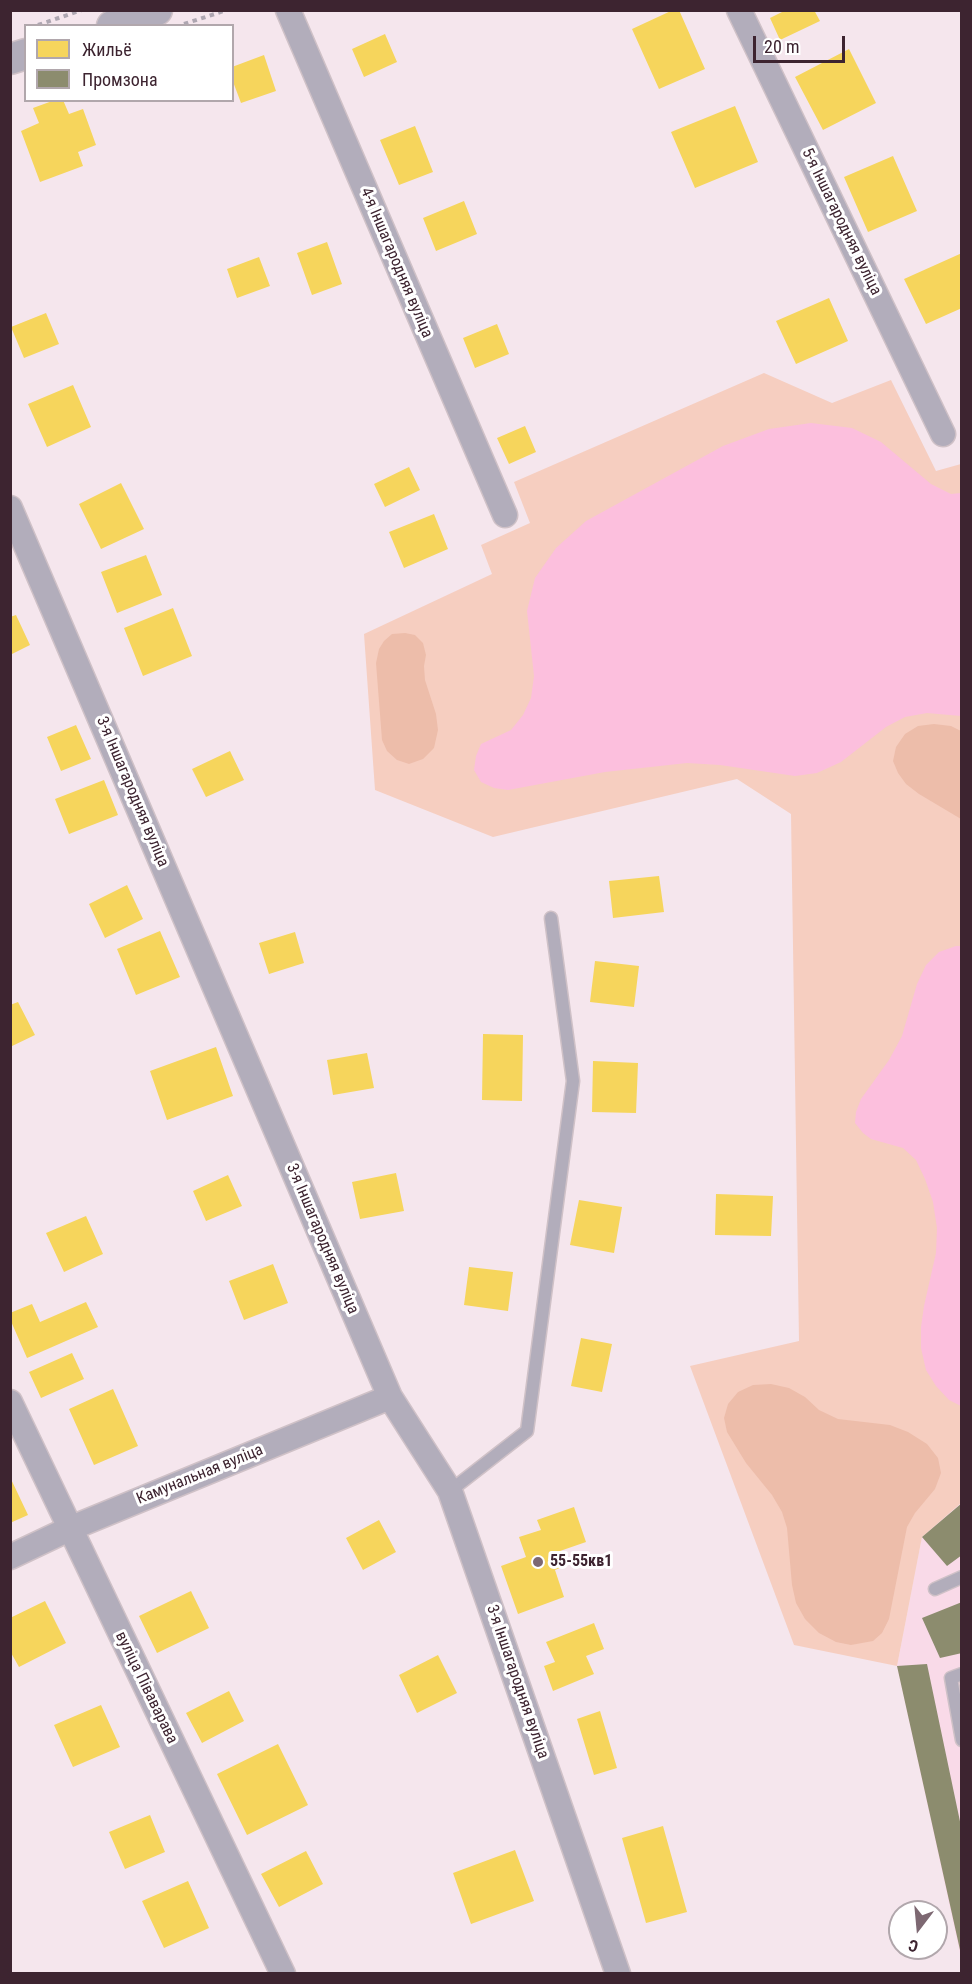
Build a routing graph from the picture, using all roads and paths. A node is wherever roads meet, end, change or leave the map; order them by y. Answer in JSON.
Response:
{"nodes":[{"id":1,"x":82,"y":10,"type":"edge"},
{"id":2,"x":157,"y":10,"type":"edge"},
{"id":3,"x":227,"y":10,"type":"edge"},
{"id":4,"x":288,"y":10,"type":"edge"},
{"id":5,"x":739,"y":10,"type":"edge"},
{"id":6,"x":43,"y":24,"type":"edge"},
{"id":7,"x":118,"y":24,"type":"edge"},
{"id":8,"x":187,"y":24,"type":"edge"},
{"id":9,"x":943,"y":434,"type":"dead end"},
{"id":10,"x":10,"y":508,"type":"edge"},
{"id":11,"x":505,"y":515,"type":"dead end"},
{"id":12,"x":551,"y":918,"type":"dead end"},
{"id":13,"x":390,"y":1397,"type":"junction"},
{"id":14,"x":10,"y":1402,"type":"edge"},
{"id":15,"x":450,"y":1491,"type":"junction"},
{"id":16,"x":69,"y":1529,"type":"junction"},
{"id":17,"x":10,"y":1557,"type":"edge"},
{"id":18,"x":962,"y":1577,"type":"edge"},
{"id":19,"x":935,"y":1589,"type":"dead end"},
{"id":20,"x":962,"y":1674,"type":"edge"},
{"id":21,"x":962,"y":1740,"type":"edge"},
{"id":22,"x":283,"y":1974,"type":"edge"},
{"id":23,"x":618,"y":1974,"type":"edge"}],
"edges":[{"from":1,"to":6,"type":"path"},
{"from":2,"to":7,"type":"street"},
{"from":3,"to":8,"type":"path"},
{"from":4,"to":11,"type":"street","name":"4-я Іншагародняя вуліца"},
{"from":5,"to":9,"type":"street","name":"5-я Іншагародняя вуліца"},
{"from":10,"to":13,"type":"street","name":"3-я Іншагародняя вуліца"},
{"from":12,"to":15,"type":"lane"},
{"from":13,"to":15,"type":"street","name":"3-я Іншагародняя вуліца"},
{"from":13,"to":16,"type":"street","name":"Камунальная вуліца"},
{"from":14,"to":16,"type":"street","name":"вуліца Піваварава"},
{"from":15,"to":23,"type":"street","name":"3-я Іншагародняя вуліца"},
{"from":16,"to":17,"type":"street","name":"Камунальная вуліца"},
{"from":16,"to":22,"type":"street","name":"вуліца Піваварава"},
{"from":18,"to":19,"type":"lane"},
{"from":20,"to":21,"type":"lane"}]}
